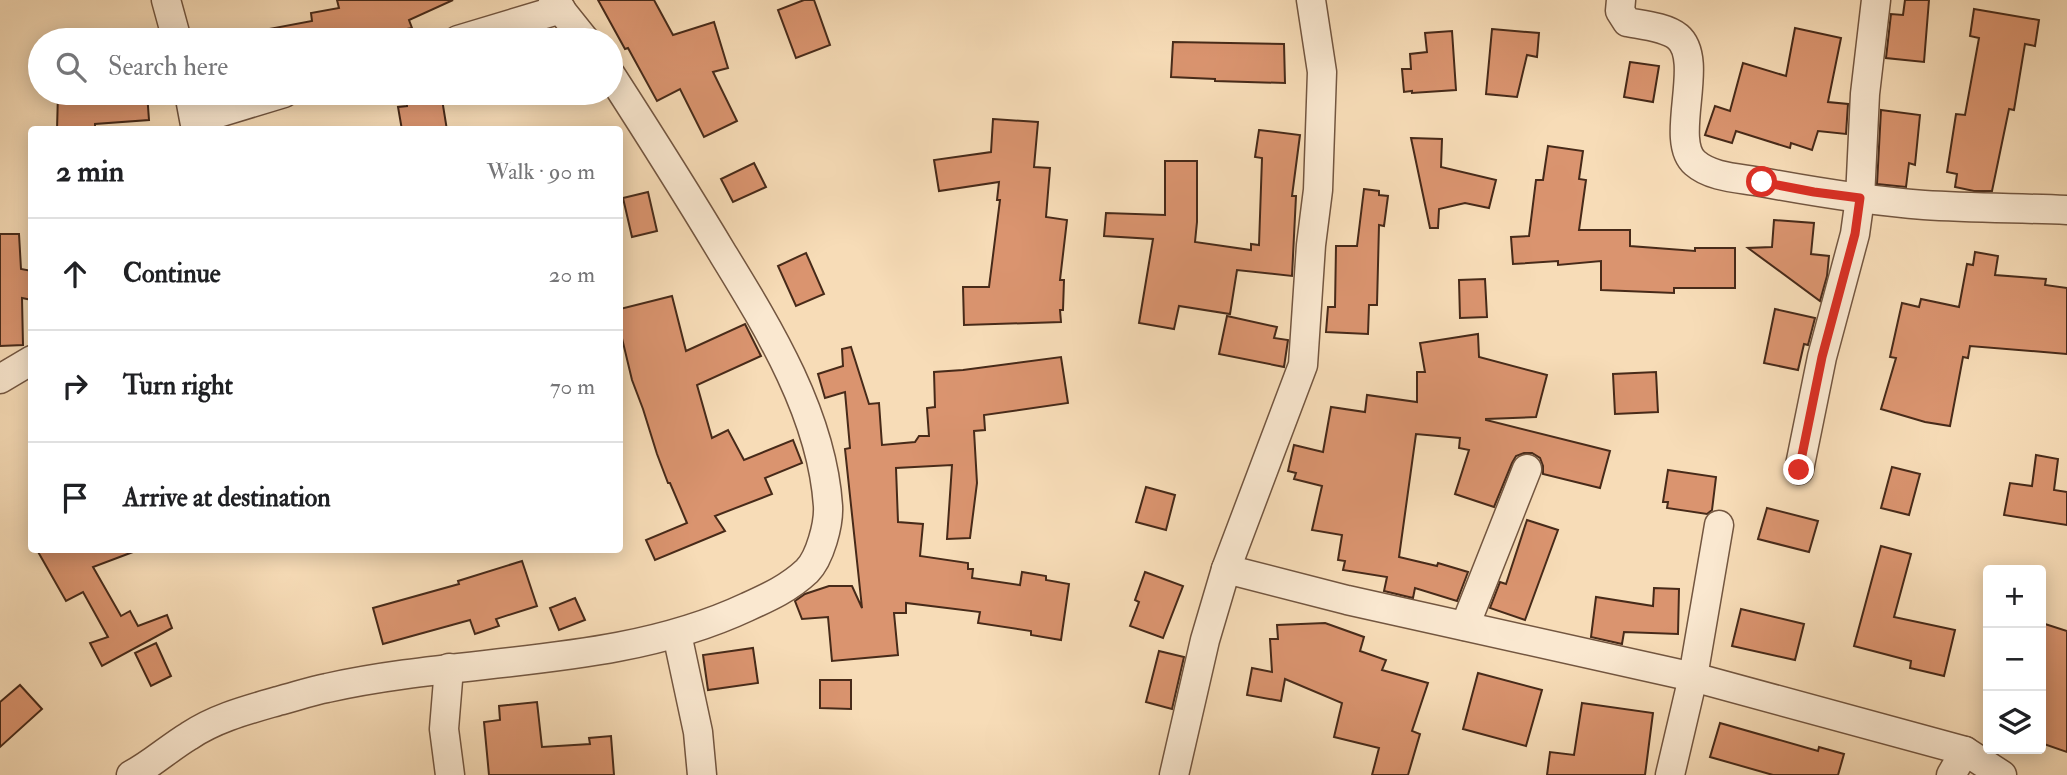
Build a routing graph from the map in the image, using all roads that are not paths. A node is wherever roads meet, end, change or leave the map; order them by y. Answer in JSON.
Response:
{"nodes":[{"id":1,"x":166,"y":0,"type":"edge"},
{"id":2,"x":1311,"y":0,"type":"edge"},
{"id":3,"x":1621,"y":0,"type":"edge"},
{"id":4,"x":1876,"y":0,"type":"edge"},
{"id":5,"x":557,"y":5,"type":"edge"},
{"id":6,"x":174,"y":28,"type":"edge"},
{"id":7,"x":492,"y":28,"type":"edge"},
{"id":8,"x":575,"y":28,"type":"edge"},
{"id":9,"x":623,"y":94,"type":"edge"},
{"id":10,"x":232,"y":105,"type":"edge"},
{"id":11,"x":193,"y":114,"type":"edge"},
{"id":12,"x":1860,"y":198,"type":"junction"},
{"id":13,"x":2067,"y":210,"type":"edge"},
{"id":14,"x":28,"y":362,"type":"edge"},
{"id":15,"x":0,"y":379,"type":"edge"},
{"id":16,"x":1527,"y":469,"type":"dead end"},
{"id":17,"x":1799,"y":470,"type":"dead end"},
{"id":18,"x":1719,"y":525,"type":"dead end"},
{"id":19,"x":1226,"y":569,"type":"junction"},
{"id":20,"x":1465,"y":626,"type":"junction"},
{"id":21,"x":677,"y":634,"type":"junction"},
{"id":22,"x":449,"y":668,"type":"junction"},
{"id":23,"x":1693,"y":677,"type":"junction"},
{"id":24,"x":1958,"y":763,"type":"edge"},
{"id":25,"x":131,"y":775,"type":"edge"},
{"id":26,"x":450,"y":775,"type":"edge"},
{"id":27,"x":702,"y":775,"type":"edge"},
{"id":28,"x":1174,"y":775,"type":"edge"},
{"id":29,"x":1670,"y":775,"type":"edge"},
{"id":30,"x":2002,"y":775,"type":"edge"}],
"edges":[{"from":1,"to":6,"type":"street"},
{"from":2,"to":19,"type":"street"},
{"from":3,"to":12,"type":"street"},
{"from":4,"to":12,"type":"street"},
{"from":5,"to":7,"type":"street"},
{"from":5,"to":8,"type":"street"},
{"from":9,"to":21,"type":"street"},
{"from":10,"to":11,"type":"street"},
{"from":12,"to":13,"type":"street"},
{"from":12,"to":17,"type":"street"},
{"from":14,"to":15,"type":"street"},
{"from":16,"to":20,"type":"street"},
{"from":18,"to":23,"type":"street"},
{"from":19,"to":20,"type":"street"},
{"from":19,"to":28,"type":"street"},
{"from":20,"to":23,"type":"street"},
{"from":21,"to":22,"type":"street"},
{"from":21,"to":27,"type":"street"},
{"from":22,"to":25,"type":"street"},
{"from":22,"to":26,"type":"street"},
{"from":23,"to":24,"type":"street"},
{"from":23,"to":29,"type":"street"},
{"from":24,"to":30,"type":"street"}]}
